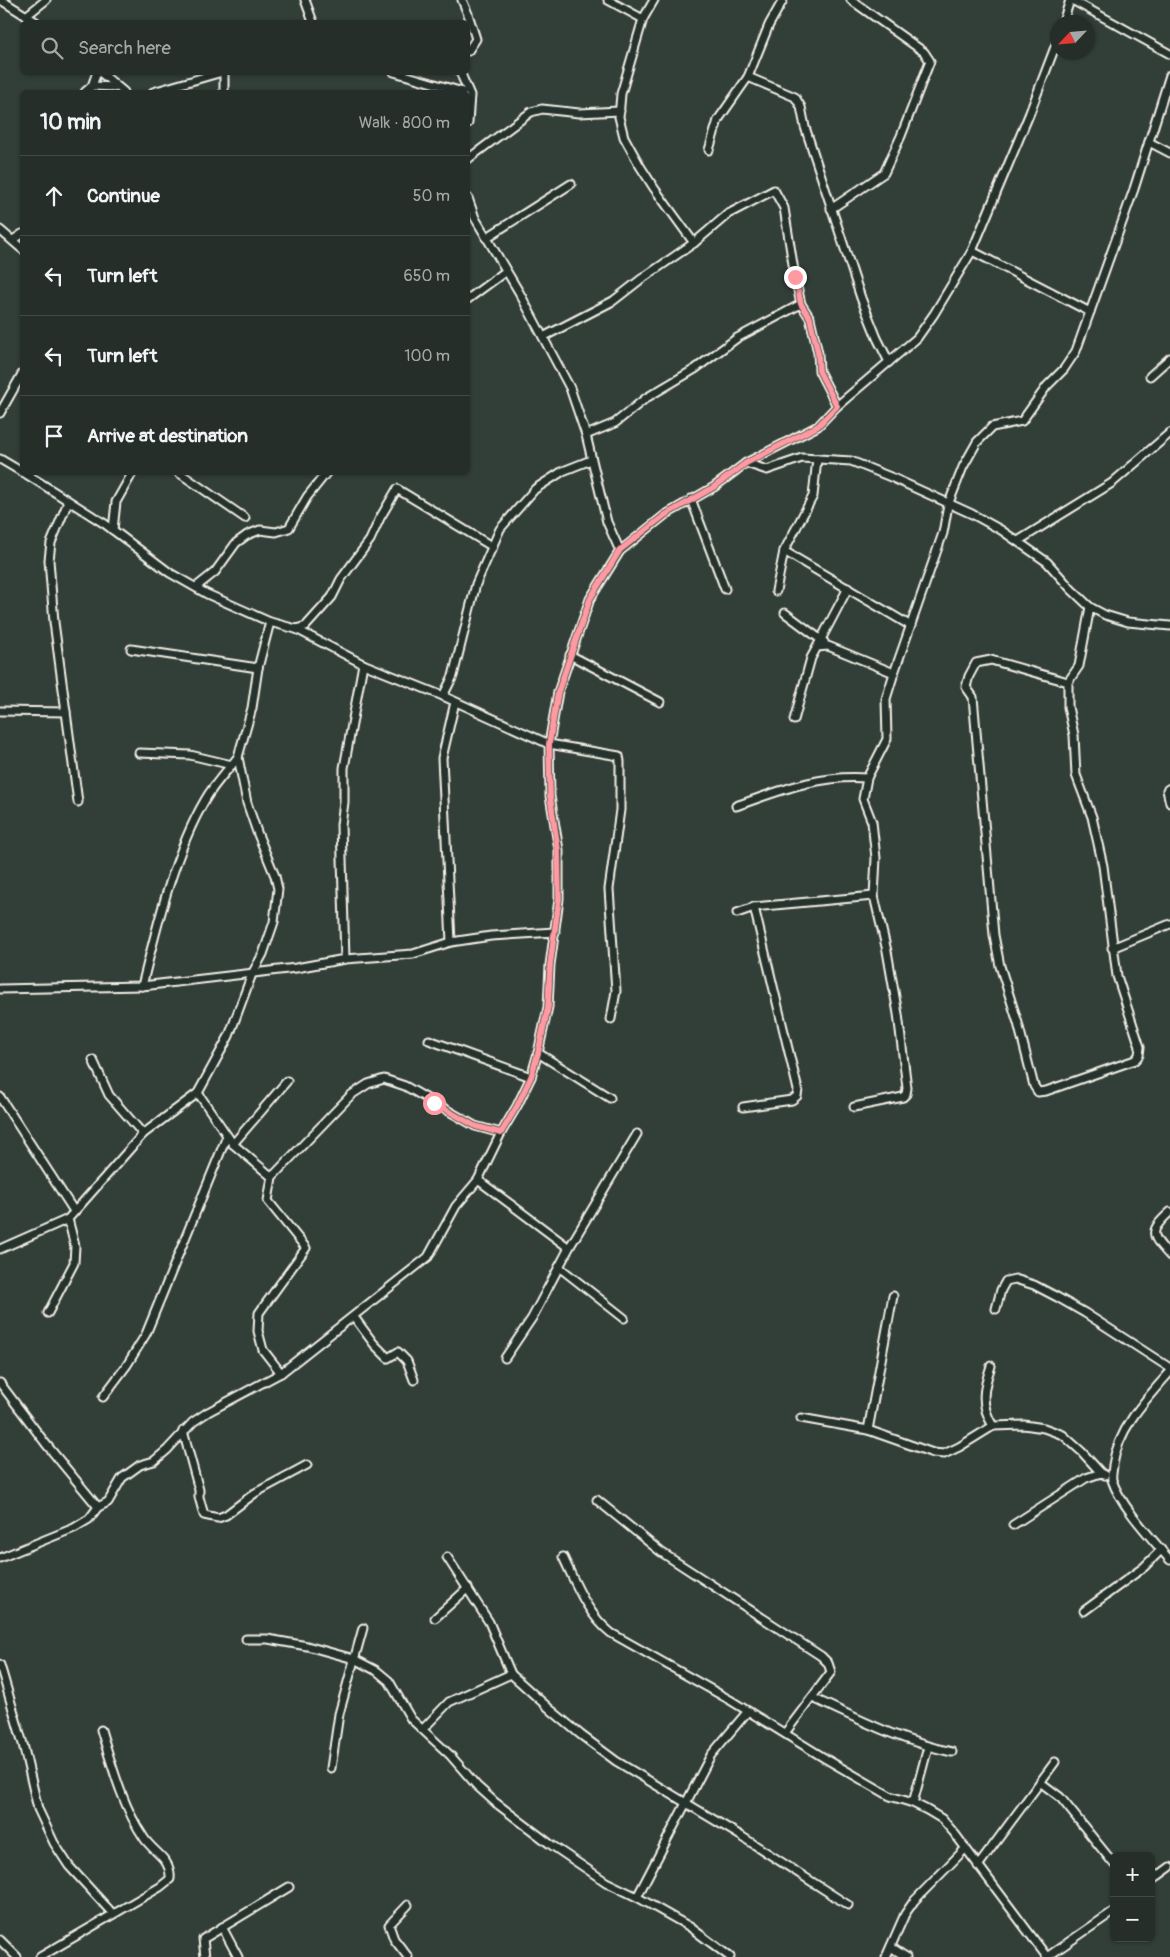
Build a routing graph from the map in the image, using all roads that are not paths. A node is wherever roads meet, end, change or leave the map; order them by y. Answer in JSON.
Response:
{"nodes":[{"id":1,"x":1,"y":0,"type":"edge"},
{"id":2,"x":46,"y":0,"type":"edge"},
{"id":3,"x":305,"y":0,"type":"edge"},
{"id":4,"x":462,"y":0,"type":"edge"},
{"id":5,"x":608,"y":0,"type":"edge"},
{"id":6,"x":654,"y":0,"type":"edge"},
{"id":7,"x":783,"y":0,"type":"edge"},
{"id":8,"x":851,"y":0,"type":"edge"},
{"id":9,"x":1071,"y":0,"type":"edge"},
{"id":10,"x":1066,"y":15,"type":"edge"},
{"id":11,"x":26,"y":16,"type":"junction"},
{"id":12,"x":642,"y":19,"type":"junction"},
{"id":13,"x":33,"y":20,"type":"edge"},
{"id":14,"x":312,"y":20,"type":"edge"},
{"id":15,"x":470,"y":20,"type":"edge"},
{"id":16,"x":470,"y":20,"type":"edge"},
{"id":17,"x":470,"y":48,"type":"edge"},
{"id":18,"x":1170,"y":54,"type":"edge"},
{"id":19,"x":1050,"y":60,"type":"edge"},
{"id":20,"x":98,"y":75,"type":"edge"},
{"id":21,"x":103,"y":75,"type":"edge"},
{"id":22,"x":212,"y":75,"type":"edge"},
{"id":23,"x":223,"y":75,"type":"edge"},
{"id":24,"x":404,"y":75,"type":"edge"},
{"id":25,"x":461,"y":75,"type":"edge"},
{"id":26,"x":1170,"y":75,"type":"edge"},
{"id":27,"x":748,"y":77,"type":"junction"},
{"id":28,"x":92,"y":86,"type":"junction"},
{"id":29,"x":117,"y":87,"type":"junction"},
{"id":30,"x":87,"y":90,"type":"edge"},
{"id":31,"x":121,"y":90,"type":"edge"},
{"id":32,"x":159,"y":90,"type":"edge"},
{"id":33,"x":224,"y":90,"type":"edge"},
{"id":34,"x":454,"y":90,"type":"edge"},
{"id":35,"x":466,"y":90,"type":"edge"},
{"id":36,"x":620,"y":111,"type":"junction"},
{"id":37,"x":1149,"y":142,"type":"junction"},
{"id":38,"x":709,"y":150,"type":"dead end"},
{"id":39,"x":1170,"y":153,"type":"edge"},
{"id":40,"x":470,"y":158,"type":"edge"},
{"id":41,"x":571,"y":184,"type":"dead end"},
{"id":42,"x":470,"y":204,"type":"edge"},
{"id":43,"x":831,"y":209,"type":"junction"},
{"id":44,"x":0,"y":230,"type":"edge"},
{"id":45,"x":20,"y":235,"type":"edge"},
{"id":46,"x":486,"y":238,"type":"junction"},
{"id":47,"x":13,"y":240,"type":"junction"},
{"id":48,"x":694,"y":243,"type":"junction"},
{"id":49,"x":20,"y":247,"type":"edge"},
{"id":50,"x":972,"y":250,"type":"junction"},
{"id":51,"x":506,"y":271,"type":"junction"},
{"id":52,"x":470,"y":298,"type":"edge"},
{"id":53,"x":801,"y":304,"type":"junction"},
{"id":54,"x":1090,"y":312,"type":"junction"},
{"id":55,"x":543,"y":337,"type":"junction"},
{"id":56,"x":1170,"y":358,"type":"edge"},
{"id":57,"x":889,"y":362,"type":"junction"},
{"id":58,"x":1150,"y":376,"type":"dead end"},
{"id":59,"x":20,"y":378,"type":"edge"},
{"id":60,"x":837,"y":406,"type":"junction"},
{"id":61,"x":0,"y":413,"type":"edge"},
{"id":62,"x":1170,"y":433,"type":"edge"},
{"id":63,"x":586,"y":435,"type":"junction"},
{"id":64,"x":0,"y":458,"type":"edge"},
{"id":65,"x":817,"y":459,"type":"junction"},
{"id":66,"x":591,"y":460,"type":"junction"},
{"id":67,"x":746,"y":463,"type":"junction"},
{"id":68,"x":20,"y":470,"type":"edge"},
{"id":69,"x":28,"y":475,"type":"edge"},
{"id":70,"x":131,"y":475,"type":"edge"},
{"id":71,"x":182,"y":475,"type":"edge"},
{"id":72,"x":325,"y":475,"type":"edge"},
{"id":73,"x":691,"y":499,"type":"junction"},
{"id":74,"x":68,"y":502,"type":"junction"},
{"id":75,"x":948,"y":505,"type":"junction"},
{"id":76,"x":246,"y":518,"type":"dead end"},
{"id":77,"x":113,"y":530,"type":"junction"},
{"id":78,"x":1018,"y":540,"type":"junction"},
{"id":79,"x":493,"y":547,"type":"junction"},
{"id":80,"x":620,"y":550,"type":"junction"},
{"id":81,"x":784,"y":551,"type":"junction"},
{"id":82,"x":196,"y":587,"type":"junction"},
{"id":83,"x":848,"y":588,"type":"junction"},
{"id":84,"x":726,"y":589,"type":"dead end"},
{"id":85,"x":776,"y":591,"type":"dead end"},
{"id":86,"x":1090,"y":607,"type":"junction"},
{"id":87,"x":785,"y":613,"type":"dead end"},
{"id":88,"x":270,"y":622,"type":"junction"},
{"id":89,"x":911,"y":626,"type":"junction"},
{"id":90,"x":1170,"y":626,"type":"edge"},
{"id":91,"x":296,"y":629,"type":"junction"},
{"id":92,"x":820,"y":639,"type":"junction"},
{"id":93,"x":828,"y":646,"type":"junction"},
{"id":94,"x":817,"y":647,"type":"junction"},
{"id":95,"x":131,"y":649,"type":"dead end"},
{"id":96,"x":570,"y":656,"type":"junction"},
{"id":97,"x":363,"y":664,"type":"junction"},
{"id":98,"x":258,"y":668,"type":"junction"},
{"id":99,"x":894,"y":673,"type":"junction"},
{"id":100,"x":1068,"y":682,"type":"junction"},
{"id":101,"x":443,"y":696,"type":"junction"},
{"id":102,"x":455,"y":702,"type":"junction"},
{"id":103,"x":660,"y":702,"type":"dead end"},
{"id":104,"x":0,"y":712,"type":"edge"},
{"id":105,"x":66,"y":712,"type":"junction"},
{"id":106,"x":794,"y":720,"type":"dead end"},
{"id":107,"x":549,"y":744,"type":"junction"},
{"id":108,"x":139,"y":753,"type":"dead end"},
{"id":109,"x":238,"y":757,"type":"junction"},
{"id":110,"x":232,"y":765,"type":"junction"},
{"id":111,"x":866,"y":778,"type":"junction"},
{"id":112,"x":1170,"y":788,"type":"edge"},
{"id":113,"x":78,"y":802,"type":"dead end"},
{"id":114,"x":1170,"y":803,"type":"edge"},
{"id":115,"x":736,"y":806,"type":"dead end"},
{"id":116,"x":874,"y":896,"type":"junction"},
{"id":117,"x":754,"y":907,"type":"junction"},
{"id":118,"x":737,"y":913,"type":"dead end"},
{"id":119,"x":1170,"y":924,"type":"edge"},
{"id":120,"x":554,"y":932,"type":"junction"},
{"id":121,"x":451,"y":942,"type":"junction"},
{"id":122,"x":1112,"y":948,"type":"junction"},
{"id":123,"x":345,"y":959,"type":"junction"},
{"id":124,"x":252,"y":974,"type":"junction"},
{"id":125,"x":142,"y":986,"type":"junction"},
{"id":126,"x":0,"y":989,"type":"edge"},
{"id":127,"x":611,"y":1019,"type":"dead end"},
{"id":128,"x":429,"y":1040,"type":"dead end"},
{"id":129,"x":538,"y":1053,"type":"junction"},
{"id":130,"x":93,"y":1060,"type":"dead end"},
{"id":131,"x":531,"y":1077,"type":"junction"},
{"id":132,"x":287,"y":1081,"type":"dead end"},
{"id":133,"x":198,"y":1093,"type":"junction"},
{"id":134,"x":0,"y":1097,"type":"edge"},
{"id":135,"x":610,"y":1098,"type":"dead end"},
{"id":136,"x":743,"y":1107,"type":"dead end"},
{"id":137,"x":854,"y":1107,"type":"dead end"},
{"id":138,"x":501,"y":1133,"type":"junction"},
{"id":139,"x":144,"y":1134,"type":"junction"},
{"id":140,"x":637,"y":1134,"type":"dead end"},
{"id":141,"x":227,"y":1136,"type":"junction"},
{"id":142,"x":234,"y":1144,"type":"junction"},
{"id":143,"x":272,"y":1177,"type":"junction"},
{"id":144,"x":478,"y":1180,"type":"junction"},
{"id":145,"x":74,"y":1211,"type":"junction"},
{"id":146,"x":1170,"y":1212,"type":"edge"},
{"id":147,"x":68,"y":1220,"type":"junction"},
{"id":148,"x":0,"y":1248,"type":"edge"},
{"id":149,"x":569,"y":1248,"type":"junction"},
{"id":150,"x":1170,"y":1256,"type":"edge"},
{"id":151,"x":559,"y":1267,"type":"junction"},
{"id":152,"x":893,"y":1296,"type":"dead end"},
{"id":153,"x":996,"y":1309,"type":"dead end"},
{"id":154,"x":48,"y":1313,"type":"dead end"},
{"id":155,"x":354,"y":1317,"type":"junction"},
{"id":156,"x":624,"y":1318,"type":"dead end"},
{"id":157,"x":506,"y":1358,"type":"dead end"},
{"id":158,"x":991,"y":1366,"type":"dead end"},
{"id":159,"x":1170,"y":1368,"type":"edge"},
{"id":160,"x":1170,"y":1372,"type":"edge"},
{"id":161,"x":281,"y":1373,"type":"junction"},
{"id":162,"x":414,"y":1380,"type":"dead end"},
{"id":163,"x":0,"y":1383,"type":"edge"},
{"id":164,"x":103,"y":1397,"type":"dead end"},
{"id":165,"x":802,"y":1418,"type":"dead end"},
{"id":166,"x":994,"y":1426,"type":"junction"},
{"id":167,"x":868,"y":1430,"type":"junction"},
{"id":168,"x":183,"y":1432,"type":"junction"},
{"id":169,"x":307,"y":1464,"type":"dead end"},
{"id":170,"x":1101,"y":1473,"type":"junction"},
{"id":171,"x":1112,"y":1478,"type":"junction"},
{"id":172,"x":597,"y":1500,"type":"dead end"},
{"id":173,"x":98,"y":1507,"type":"junction"},
{"id":174,"x":1013,"y":1525,"type":"dead end"},
{"id":175,"x":1167,"y":1555,"type":"edge"},
{"id":176,"x":447,"y":1557,"type":"dead end"},
{"id":177,"x":563,"y":1557,"type":"dead end"},
{"id":178,"x":0,"y":1558,"type":"edge"},
{"id":179,"x":468,"y":1588,"type":"junction"},
{"id":180,"x":1084,"y":1612,"type":"dead end"},
{"id":181,"x":435,"y":1618,"type":"dead end"},
{"id":182,"x":363,"y":1628,"type":"dead end"},
{"id":183,"x":246,"y":1638,"type":"dead end"},
{"id":184,"x":354,"y":1659,"type":"junction"},
{"id":185,"x":0,"y":1665,"type":"edge"},
{"id":186,"x":511,"y":1674,"type":"junction"},
{"id":187,"x":813,"y":1698,"type":"junction"},
{"id":188,"x":748,"y":1711,"type":"junction"},
{"id":189,"x":423,"y":1729,"type":"junction"},
{"id":190,"x":101,"y":1730,"type":"dead end"},
{"id":191,"x":785,"y":1734,"type":"junction"},
{"id":192,"x":928,"y":1747,"type":"junction"},
{"id":193,"x":952,"y":1752,"type":"dead end"},
{"id":194,"x":1055,"y":1762,"type":"dead end"},
{"id":195,"x":331,"y":1768,"type":"dead end"},
{"id":196,"x":1040,"y":1782,"type":"junction"},
{"id":197,"x":685,"y":1802,"type":"junction"},
{"id":198,"x":914,"y":1803,"type":"junction"},
{"id":199,"x":965,"y":1848,"type":"junction"},
{"id":200,"x":1110,"y":1859,"type":"edge"},
{"id":201,"x":978,"y":1866,"type":"junction"},
{"id":202,"x":1170,"y":1867,"type":"edge"},
{"id":203,"x":1155,"y":1878,"type":"edge"},
{"id":204,"x":289,"y":1887,"type":"dead end"},
{"id":205,"x":637,"y":1896,"type":"junction"},
{"id":206,"x":848,"y":1904,"type":"dead end"},
{"id":207,"x":408,"y":1905,"type":"dead end"},
{"id":208,"x":113,"y":1914,"type":"junction"},
{"id":209,"x":1110,"y":1914,"type":"edge"},
{"id":210,"x":222,"y":1927,"type":"junction"},
{"id":211,"x":0,"y":1940,"type":"edge"},
{"id":212,"x":892,"y":1947,"type":"junction"},
{"id":213,"x":17,"y":1957,"type":"edge"},
{"id":214,"x":40,"y":1957,"type":"edge"},
{"id":215,"x":205,"y":1957,"type":"edge"},
{"id":216,"x":238,"y":1957,"type":"edge"},
{"id":217,"x":408,"y":1957,"type":"edge"},
{"id":218,"x":730,"y":1957,"type":"edge"},
{"id":219,"x":886,"y":1957,"type":"edge"},
{"id":220,"x":906,"y":1957,"type":"edge"},
{"id":221,"x":1047,"y":1957,"type":"edge"}],
"edges":[{"from":1,"to":11,"type":"street"},
{"from":2,"to":11,"type":"street"},
{"from":3,"to":14,"type":"street"},
{"from":4,"to":15,"type":"street"},
{"from":5,"to":12,"type":"street"},
{"from":6,"to":12,"type":"street"},
{"from":7,"to":27,"type":"street"},
{"from":8,"to":43,"type":"street"},
{"from":9,"to":10,"type":"street"},
{"from":9,"to":18,"type":"street"},
{"from":11,"to":13,"type":"street"},
{"from":12,"to":36,"type":"street"},
{"from":16,"to":17,"type":"street"},
{"from":19,"to":50,"type":"street"},
{"from":20,"to":28,"type":"street"},
{"from":21,"to":29,"type":"street"},
{"from":22,"to":32,"type":"street"},
{"from":23,"to":33,"type":"street"},
{"from":24,"to":34,"type":"street"},
{"from":25,"to":35,"type":"street"},
{"from":26,"to":37,"type":"street"},
{"from":27,"to":38,"type":"street"},
{"from":27,"to":43,"type":"street"},
{"from":28,"to":29,"type":"street"},
{"from":28,"to":30,"type":"street"},
{"from":29,"to":31,"type":"street"},
{"from":36,"to":40,"type":"street"},
{"from":36,"to":48,"type":"street"},
{"from":37,"to":39,"type":"street"},
{"from":37,"to":54,"type":"street"},
{"from":41,"to":46,"type":"street"},
{"from":42,"to":46,"type":"street"},
{"from":43,"to":57,"type":"street"},
{"from":44,"to":47,"type":"street"},
{"from":45,"to":47,"type":"street"},
{"from":46,"to":51,"type":"street"},
{"from":47,"to":49,"type":"street"},
{"from":48,"to":53,"type":"street"},
{"from":48,"to":55,"type":"street"},
{"from":50,"to":54,"type":"street"},
{"from":50,"to":57,"type":"street"},
{"from":51,"to":52,"type":"street"},
{"from":51,"to":55,"type":"street"},
{"from":53,"to":60,"type":"street"},
{"from":53,"to":63,"type":"street"},
{"from":54,"to":75,"type":"street"},
{"from":55,"to":63,"type":"street"},
{"from":56,"to":58,"type":"street"},
{"from":57,"to":60,"type":"street"},
{"from":59,"to":61,"type":"street"},
{"from":60,"to":67,"type":"street"},
{"from":62,"to":78,"type":"street"},
{"from":63,"to":66,"type":"street"},
{"from":64,"to":68,"type":"street"},
{"from":65,"to":67,"type":"street"},
{"from":65,"to":75,"type":"street"},
{"from":65,"to":81,"type":"street"},
{"from":66,"to":79,"type":"street"},
{"from":66,"to":80,"type":"street"},
{"from":67,"to":73,"type":"street"},
{"from":69,"to":74,"type":"street"},
{"from":70,"to":77,"type":"street"},
{"from":71,"to":76,"type":"street"},
{"from":72,"to":82,"type":"street"},
{"from":73,"to":80,"type":"street"},
{"from":73,"to":84,"type":"street"},
{"from":74,"to":77,"type":"street"},
{"from":74,"to":105,"type":"street"},
{"from":75,"to":78,"type":"street"},
{"from":75,"to":89,"type":"street"},
{"from":77,"to":82,"type":"street"},
{"from":78,"to":86,"type":"street"},
{"from":79,"to":91,"type":"street"},
{"from":79,"to":101,"type":"street"},
{"from":80,"to":96,"type":"street"},
{"from":81,"to":83,"type":"street"},
{"from":81,"to":85,"type":"street"},
{"from":82,"to":88,"type":"street"},
{"from":83,"to":89,"type":"street"},
{"from":83,"to":92,"type":"street"},
{"from":86,"to":90,"type":"street"},
{"from":86,"to":100,"type":"street"},
{"from":87,"to":92,"type":"street"},
{"from":88,"to":91,"type":"street"},
{"from":88,"to":98,"type":"street"},
{"from":89,"to":99,"type":"street"},
{"from":91,"to":97,"type":"street"},
{"from":92,"to":93,"type":"street"},
{"from":92,"to":94,"type":"street"},
{"from":93,"to":94,"type":"street"},
{"from":93,"to":99,"type":"street"},
{"from":94,"to":106,"type":"street"},
{"from":95,"to":98,"type":"street"},
{"from":96,"to":103,"type":"street"},
{"from":96,"to":107,"type":"street"},
{"from":97,"to":101,"type":"street"},
{"from":97,"to":123,"type":"street"},
{"from":98,"to":109,"type":"street"},
{"from":99,"to":111,"type":"street"},
{"from":100,"to":122,"type":"street"},
{"from":100,"to":122,"type":"street"},
{"from":101,"to":102,"type":"street"},
{"from":102,"to":107,"type":"street"},
{"from":102,"to":121,"type":"street"},
{"from":104,"to":105,"type":"street"},
{"from":105,"to":113,"type":"street"},
{"from":107,"to":120,"type":"street"},
{"from":107,"to":127,"type":"street"},
{"from":108,"to":110,"type":"street"},
{"from":109,"to":110,"type":"street"},
{"from":109,"to":124,"type":"street"},
{"from":110,"to":125,"type":"street"},
{"from":111,"to":115,"type":"street"},
{"from":111,"to":116,"type":"street"},
{"from":112,"to":114,"type":"street"},
{"from":116,"to":117,"type":"street"},
{"from":116,"to":137,"type":"street"},
{"from":117,"to":118,"type":"street"},
{"from":117,"to":136,"type":"street"},
{"from":119,"to":122,"type":"street"},
{"from":120,"to":121,"type":"street"},
{"from":120,"to":129,"type":"street"},
{"from":121,"to":123,"type":"street"},
{"from":123,"to":124,"type":"street"},
{"from":124,"to":125,"type":"street"},
{"from":124,"to":133,"type":"street"},
{"from":125,"to":126,"type":"street"},
{"from":128,"to":131,"type":"street"},
{"from":129,"to":131,"type":"street"},
{"from":129,"to":135,"type":"street"},
{"from":130,"to":139,"type":"street"},
{"from":131,"to":138,"type":"street"},
{"from":132,"to":142,"type":"street"},
{"from":133,"to":139,"type":"street"},
{"from":133,"to":141,"type":"street"},
{"from":134,"to":145,"type":"street"},
{"from":138,"to":143,"type":"street"},
{"from":138,"to":144,"type":"street"},
{"from":139,"to":145,"type":"street"},
{"from":140,"to":149,"type":"street"},
{"from":141,"to":142,"type":"street"},
{"from":141,"to":164,"type":"street"},
{"from":142,"to":143,"type":"street"},
{"from":143,"to":161,"type":"street"},
{"from":144,"to":149,"type":"street"},
{"from":144,"to":155,"type":"street"},
{"from":145,"to":147,"type":"street"},
{"from":146,"to":150,"type":"street"},
{"from":147,"to":148,"type":"street"},
{"from":147,"to":154,"type":"street"},
{"from":149,"to":151,"type":"street"},
{"from":151,"to":156,"type":"street"},
{"from":151,"to":157,"type":"street"},
{"from":152,"to":167,"type":"street"},
{"from":153,"to":159,"type":"street"},
{"from":155,"to":161,"type":"street"},
{"from":155,"to":162,"type":"street"},
{"from":158,"to":166,"type":"street"},
{"from":160,"to":171,"type":"street"},
{"from":161,"to":168,"type":"street"},
{"from":163,"to":173,"type":"street"},
{"from":165,"to":167,"type":"street"},
{"from":166,"to":167,"type":"street"},
{"from":166,"to":170,"type":"street"},
{"from":168,"to":169,"type":"street"},
{"from":168,"to":173,"type":"street"},
{"from":170,"to":171,"type":"street"},
{"from":170,"to":174,"type":"street"},
{"from":171,"to":175,"type":"street"},
{"from":172,"to":187,"type":"street"},
{"from":173,"to":178,"type":"street"},
{"from":175,"to":180,"type":"street"},
{"from":176,"to":179,"type":"street"},
{"from":177,"to":188,"type":"street"},
{"from":179,"to":181,"type":"street"},
{"from":179,"to":186,"type":"street"},
{"from":182,"to":184,"type":"street"},
{"from":183,"to":184,"type":"street"},
{"from":184,"to":189,"type":"street"},
{"from":184,"to":195,"type":"street"},
{"from":185,"to":208,"type":"street"},
{"from":186,"to":189,"type":"street"},
{"from":186,"to":197,"type":"street"},
{"from":187,"to":191,"type":"street"},
{"from":187,"to":192,"type":"street"},
{"from":188,"to":191,"type":"street"},
{"from":188,"to":197,"type":"street"},
{"from":189,"to":205,"type":"street"},
{"from":190,"to":208,"type":"street"},
{"from":191,"to":198,"type":"street"},
{"from":192,"to":193,"type":"street"},
{"from":192,"to":198,"type":"street"},
{"from":194,"to":196,"type":"street"},
{"from":196,"to":200,"type":"street"},
{"from":196,"to":201,"type":"street"},
{"from":197,"to":205,"type":"street"},
{"from":197,"to":206,"type":"street"},
{"from":198,"to":199,"type":"street"},
{"from":199,"to":201,"type":"street"},
{"from":199,"to":212,"type":"street"},
{"from":201,"to":221,"type":"street"},
{"from":202,"to":203,"type":"street"},
{"from":204,"to":210,"type":"street"},
{"from":205,"to":218,"type":"street"},
{"from":207,"to":217,"type":"street"},
{"from":208,"to":214,"type":"street"},
{"from":209,"to":221,"type":"street"},
{"from":210,"to":215,"type":"street"},
{"from":210,"to":216,"type":"street"},
{"from":211,"to":213,"type":"street"},
{"from":212,"to":219,"type":"street"},
{"from":212,"to":220,"type":"street"}]}
